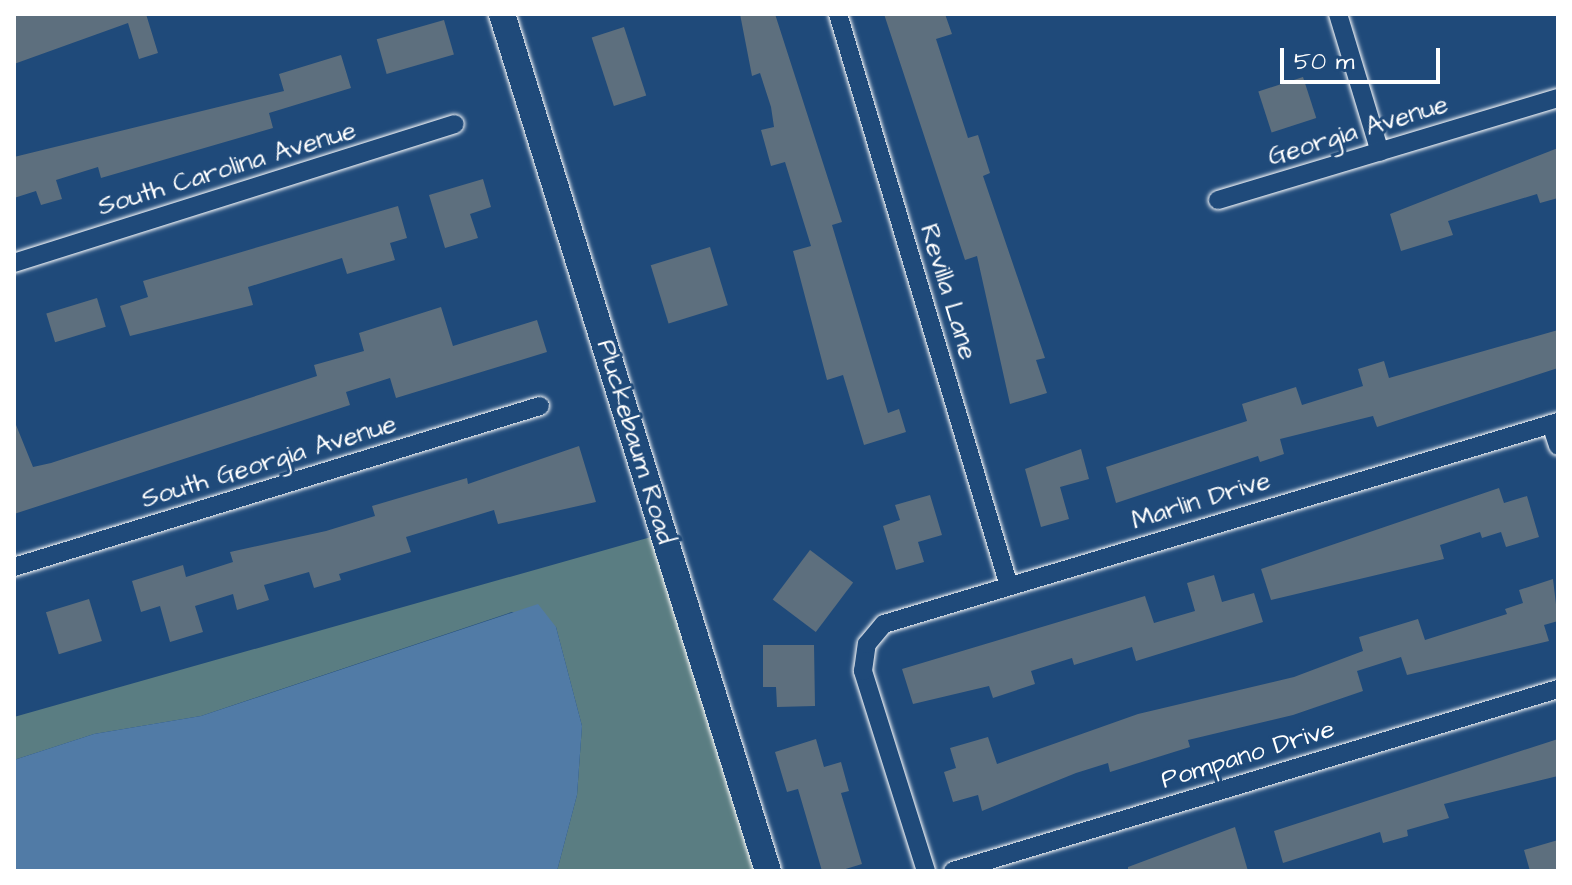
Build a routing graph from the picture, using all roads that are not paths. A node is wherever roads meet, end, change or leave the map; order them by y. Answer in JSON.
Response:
{"nodes":[{"id":1,"x":502,"y":14,"type":"edge"},
{"id":2,"x":838,"y":14,"type":"edge"},
{"id":3,"x":1338,"y":14,"type":"edge"},
{"id":4,"x":1558,"y":98,"type":"edge"},
{"id":5,"x":455,"y":124,"type":"dead end"},
{"id":6,"x":1380,"y":152,"type":"junction"},
{"id":7,"x":1218,"y":200,"type":"dead end"},
{"id":8,"x":14,"y":263,"type":"edge"},
{"id":9,"x":540,"y":406,"type":"dead end"},
{"id":10,"x":1554,"y":423,"type":"edge"},
{"id":11,"x":1558,"y":446,"type":"edge"},
{"id":12,"x":14,"y":567,"type":"edge"},
{"id":13,"x":1009,"y":586,"type":"junction"},
{"id":14,"x":1558,"y":689,"type":"edge"},
{"id":15,"x":768,"y":871,"type":"edge"},
{"id":16,"x":926,"y":871,"type":"edge"},
{"id":17,"x":953,"y":871,"type":"edge"}],
"edges":[{"from":1,"to":15,"type":"street","name":"Pluckebaum Road"},
{"from":2,"to":13,"type":"street","name":"Revilla Lane"},
{"from":3,"to":6,"type":"street"},
{"from":4,"to":6,"type":"street","name":"Georgia Avenue"},
{"from":5,"to":8,"type":"street","name":"South Carolina Avenue"},
{"from":6,"to":7,"type":"street","name":"Georgia Avenue"},
{"from":9,"to":12,"type":"street","name":"South Georgia Avenue"},
{"from":10,"to":11,"type":"street"},
{"from":10,"to":13,"type":"street","name":"Marlin Drive"},
{"from":13,"to":16,"type":"street","name":"Marlin Drive"},
{"from":14,"to":17,"type":"street","name":"Pompano Drive"}]}
